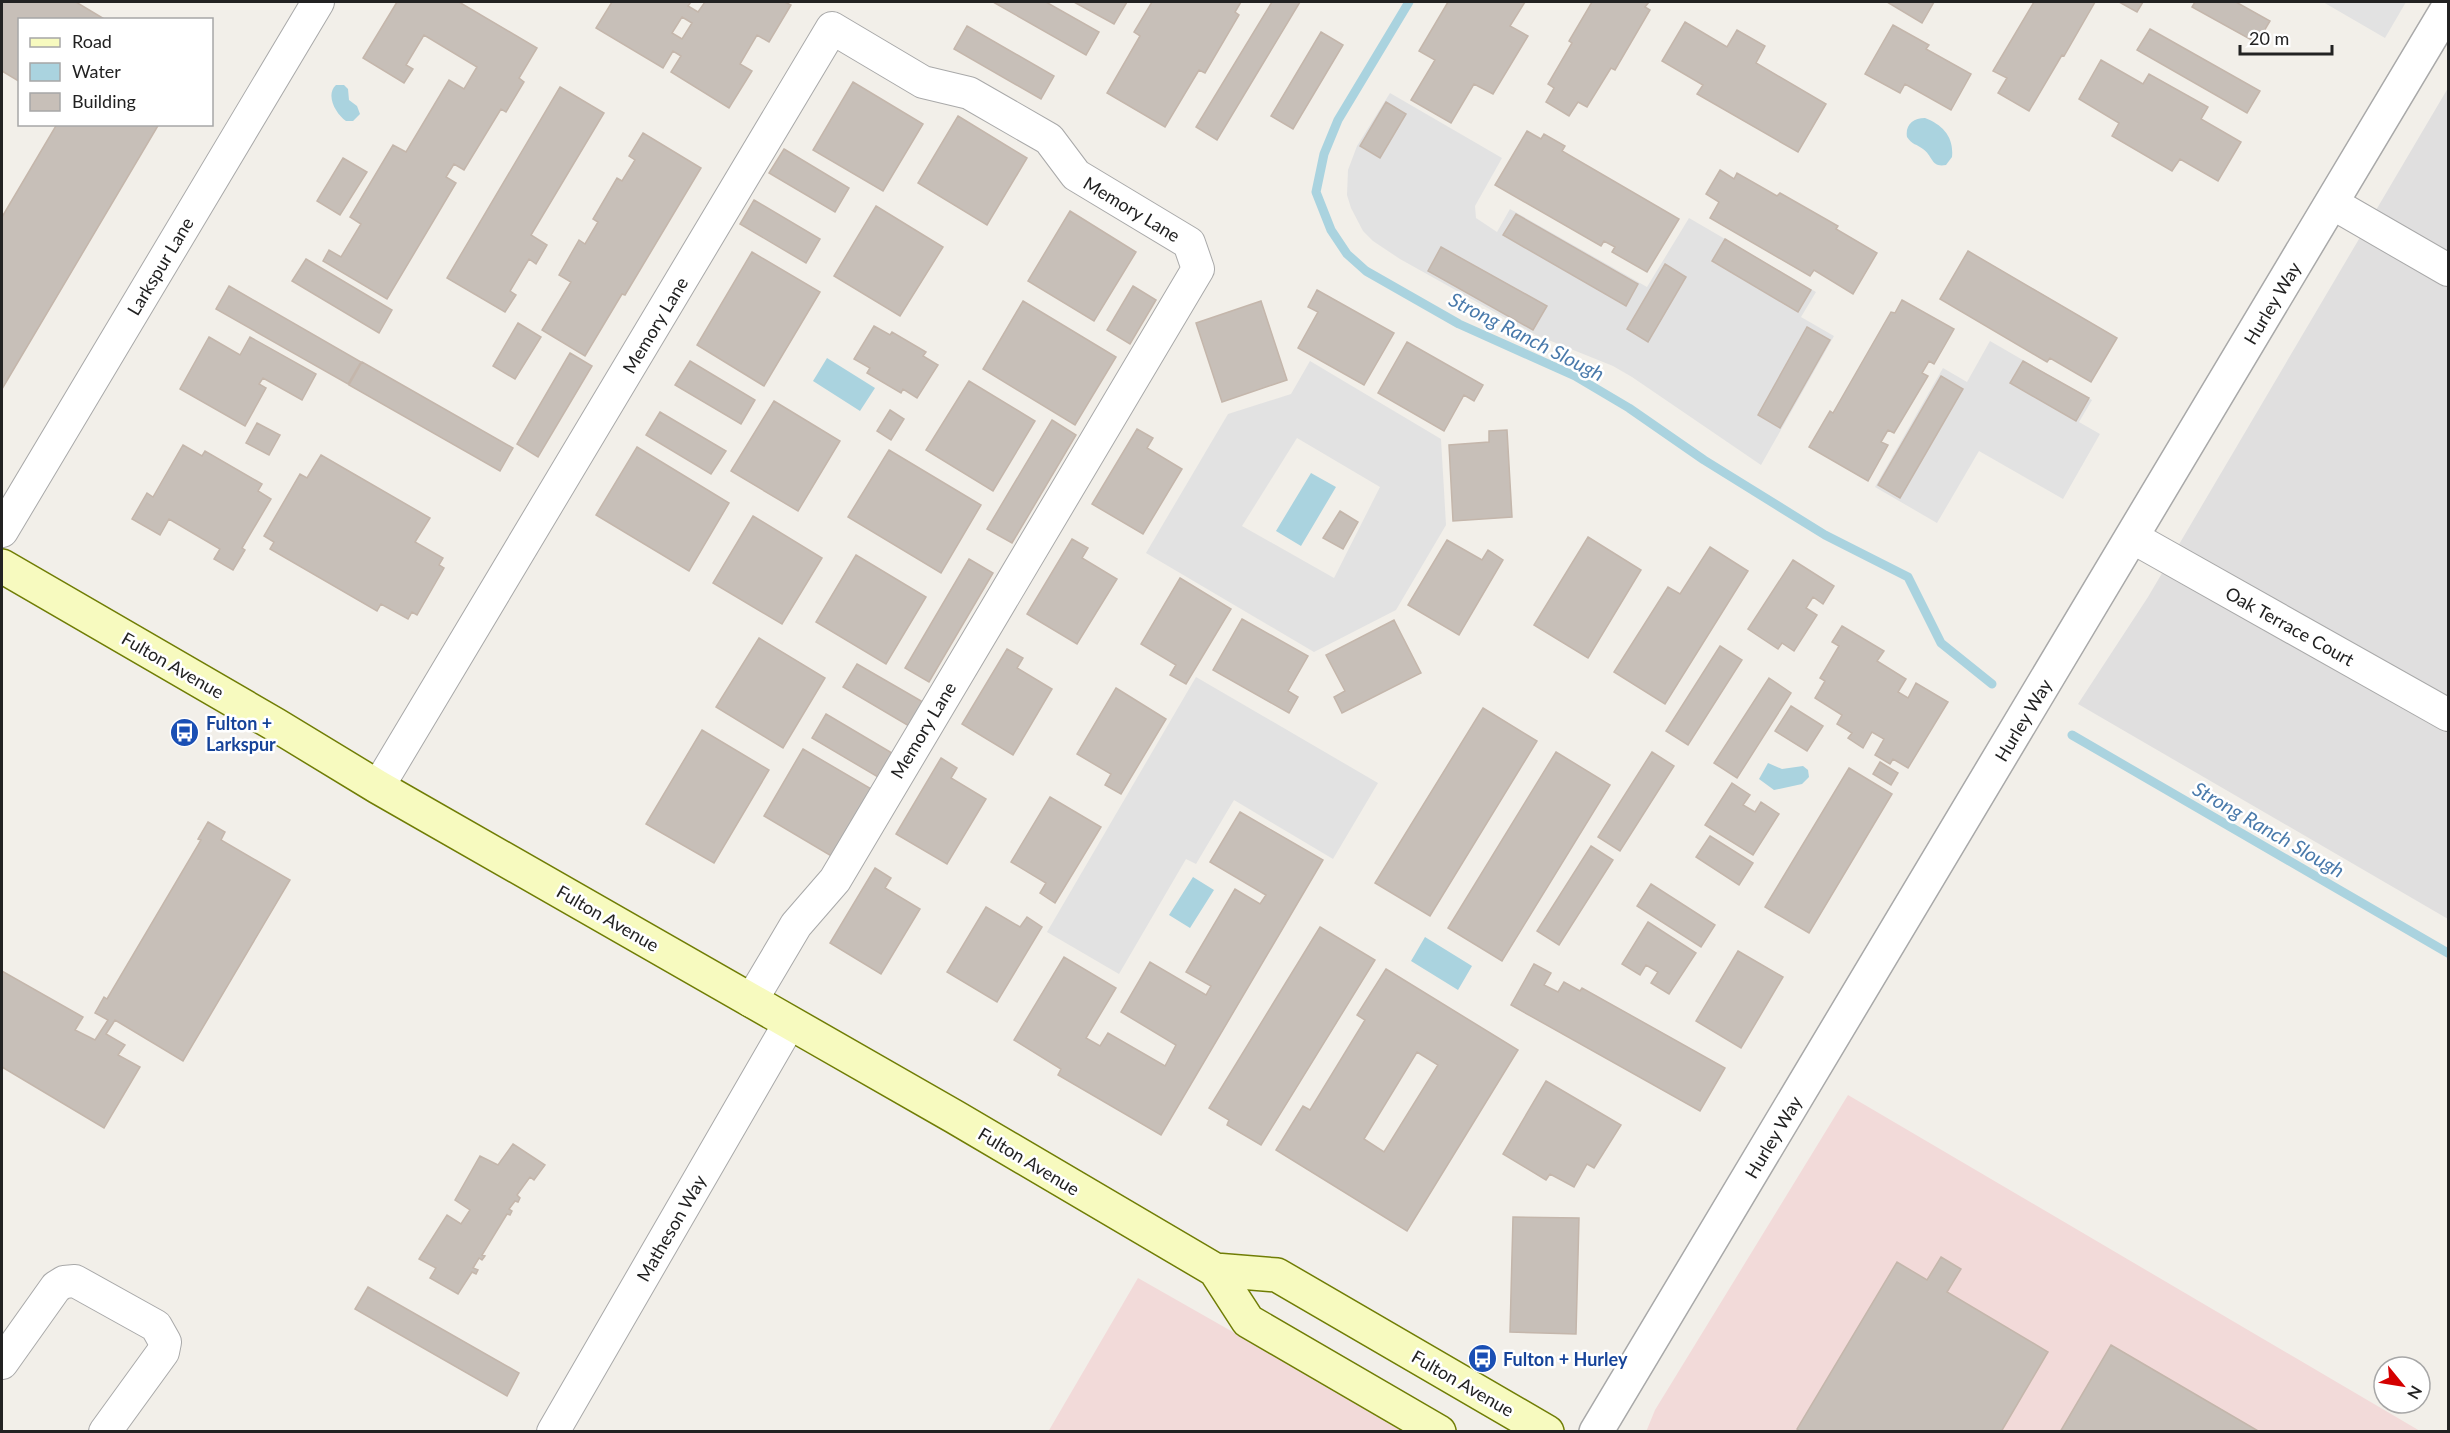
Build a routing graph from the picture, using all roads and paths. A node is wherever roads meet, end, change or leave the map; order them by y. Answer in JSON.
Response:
{"nodes":[{"id":1,"x":318,"y":2,"type":"edge"},
{"id":2,"x":2448,"y":8,"type":"edge"},
{"id":3,"x":2332,"y":203,"type":"junction"},
{"id":4,"x":2448,"y":270,"type":"edge"},
{"id":5,"x":2,"y":531,"type":"edge"},
{"id":6,"x":2132,"y":537,"type":"junction"},
{"id":7,"x":2,"y":566,"type":"edge"},
{"id":8,"x":2448,"y":715,"type":"edge"},
{"id":9,"x":378,"y":787,"type":"junction"},
{"id":10,"x":751,"y":1001,"type":"junction"},
{"id":11,"x":789,"y":1024,"type":"junction"},
{"id":12,"x":1215,"y":1270,"type":"junction"},
{"id":13,"x":2,"y":1363,"type":"edge"},
{"id":14,"x":105,"y":1431,"type":"edge"},
{"id":15,"x":553,"y":1431,"type":"edge"},
{"id":16,"x":1439,"y":1431,"type":"edge"},
{"id":17,"x":1547,"y":1431,"type":"edge"},
{"id":18,"x":1596,"y":1431,"type":"edge"}],
"edges":[{"from":1,"to":5,"type":"street","name":"Larkspur Lane"},
{"from":2,"to":3,"type":"street","name":"Hurley Way"},
{"from":3,"to":4,"type":"street"},
{"from":3,"to":6,"type":"street","name":"Hurley Way"},
{"from":6,"to":8,"type":"street","name":"Oak Terrace Court"},
{"from":6,"to":18,"type":"street","name":"Hurley Way"},
{"from":7,"to":9,"type":"main road","name":"Fulton Avenue"},
{"from":9,"to":10,"type":"main road","name":"Fulton Avenue"},
{"from":9,"to":10,"type":"street","name":"Memory Lane"},
{"from":10,"to":11,"type":"main road","name":"Fulton Avenue"},
{"from":11,"to":12,"type":"main road","name":"Fulton Avenue"},
{"from":11,"to":15,"type":"street","name":"Matheson Way"},
{"from":12,"to":16,"type":"main road","name":"Fulton Avenue"},
{"from":12,"to":17,"type":"main road","name":"Fulton Avenue"},
{"from":13,"to":14,"type":"street"}]}
